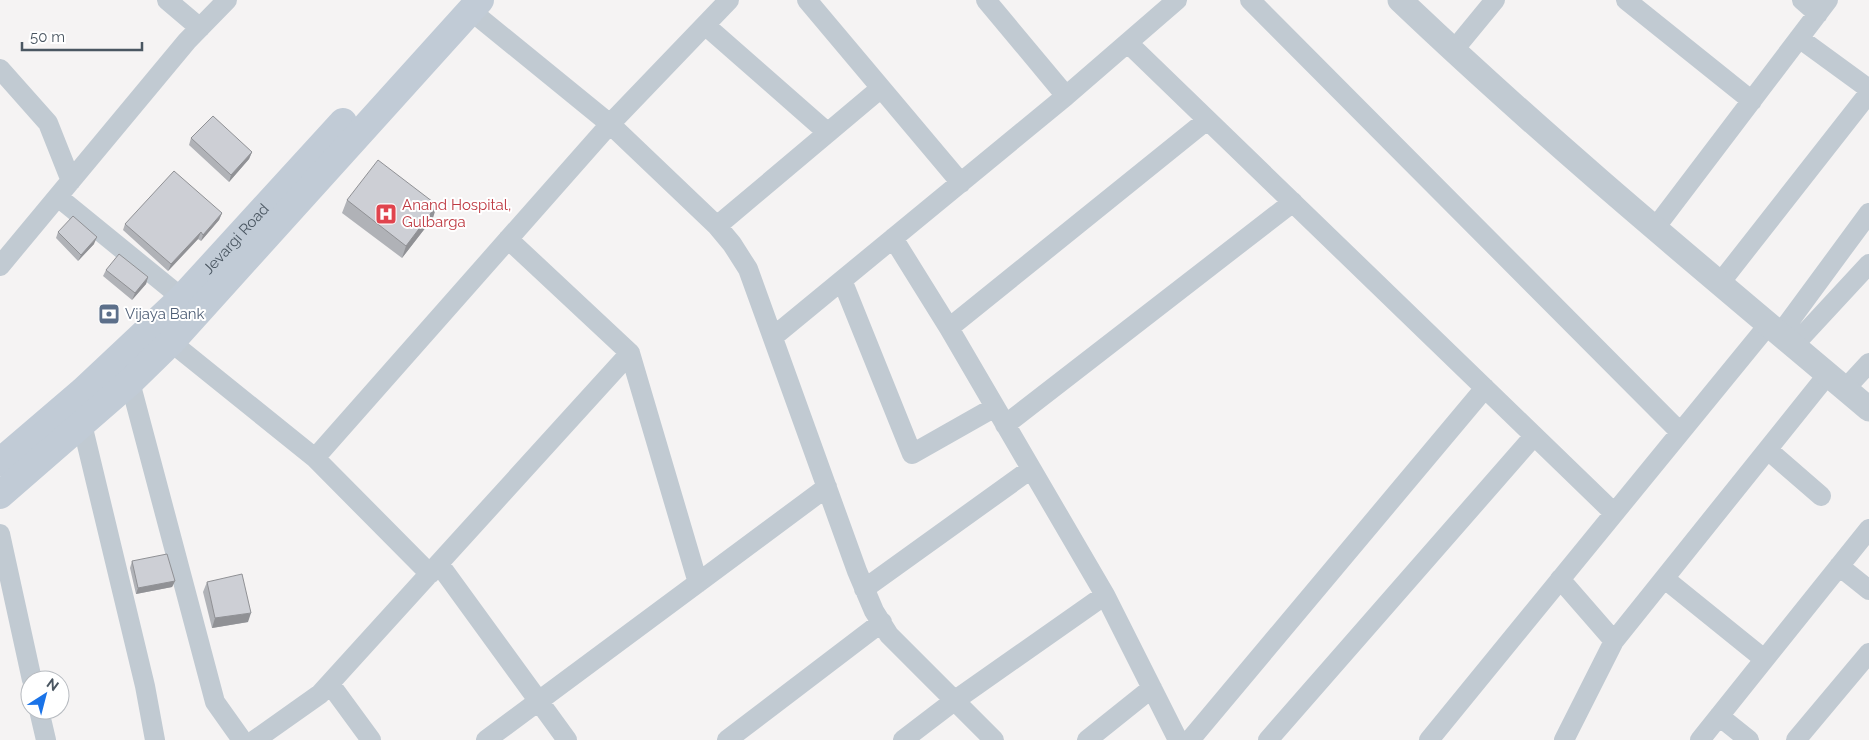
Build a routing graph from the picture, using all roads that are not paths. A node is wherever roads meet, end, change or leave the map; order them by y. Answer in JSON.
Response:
{"nodes":[{"id":1,"x":167,"y":0,"type":"edge"},
{"id":2,"x":227,"y":0,"type":"edge"},
{"id":3,"x":729,"y":0,"type":"edge"},
{"id":4,"x":807,"y":0,"type":"edge"},
{"id":5,"x":986,"y":0,"type":"edge"},
{"id":6,"x":1177,"y":0,"type":"edge"},
{"id":7,"x":1250,"y":0,"type":"edge"},
{"id":8,"x":1400,"y":0,"type":"edge"},
{"id":9,"x":1495,"y":0,"type":"edge"},
{"id":10,"x":1626,"y":0,"type":"edge"},
{"id":11,"x":1802,"y":0,"type":"edge"},
{"id":12,"x":468,"y":4,"type":"edge"},
{"id":13,"x":1823,"y":7,"type":"edge"},
{"id":14,"x":705,"y":25,"type":"junction"},
{"id":15,"x":200,"y":28,"type":"junction"},
{"id":16,"x":1799,"y":38,"type":"junction"},
{"id":17,"x":1128,"y":43,"type":"junction"},
{"id":18,"x":1453,"y":51,"type":"junction"},
{"id":19,"x":0,"y":69,"type":"edge"},
{"id":20,"x":880,"y":88,"type":"junction"},
{"id":21,"x":7,"y":90,"type":"edge"},
{"id":22,"x":1869,"y":91,"type":"edge"},
{"id":23,"x":1066,"y":96,"type":"junction"},
{"id":24,"x":1752,"y":101,"type":"junction"},
{"id":25,"x":1208,"y":120,"type":"junction"},
{"id":26,"x":610,"y":124,"type":"junction"},
{"id":27,"x":828,"y":133,"type":"junction"},
{"id":28,"x":71,"y":181,"type":"junction"},
{"id":29,"x":961,"y":183,"type":"junction"},
{"id":30,"x":58,"y":197,"type":"junction"},
{"id":31,"x":1293,"y":202,"type":"junction"},
{"id":32,"x":1869,"y":213,"type":"edge"},
{"id":33,"x":717,"y":226,"type":"junction"},
{"id":34,"x":1655,"y":228,"type":"junction"},
{"id":35,"x":893,"y":238,"type":"junction"},
{"id":36,"x":508,"y":240,"type":"junction"},
{"id":37,"x":1,"y":264,"type":"edge"},
{"id":38,"x":1869,"y":264,"type":"edge"},
{"id":39,"x":842,"y":280,"type":"junction"},
{"id":40,"x":1720,"y":283,"type":"junction"},
{"id":41,"x":182,"y":298,"type":"junction"},
{"id":42,"x":949,"y":328,"type":"junction"},
{"id":43,"x":1781,"y":334,"type":"junction"},
{"id":44,"x":773,"y":336,"type":"junction"},
{"id":45,"x":172,"y":342,"type":"junction"},
{"id":46,"x":630,"y":353,"type":"junction"},
{"id":47,"x":1869,"y":363,"type":"edge"},
{"id":48,"x":130,"y":382,"type":"junction"},
{"id":49,"x":1837,"y":382,"type":"junction"},
{"id":50,"x":1485,"y":388,"type":"junction"},
{"id":51,"x":995,"y":407,"type":"junction"},
{"id":52,"x":1869,"y":409,"type":"edge"},
{"id":53,"x":82,"y":424,"type":"junction"},
{"id":54,"x":1005,"y":425,"type":"junction"},
{"id":55,"x":1680,"y":432,"type":"junction"},
{"id":56,"x":1534,"y":436,"type":"junction"},
{"id":57,"x":1768,"y":450,"type":"junction"},
{"id":58,"x":315,"y":458,"type":"junction"},
{"id":59,"x":0,"y":462,"type":"edge"},
{"id":60,"x":1032,"y":469,"type":"junction"},
{"id":61,"x":827,"y":486,"type":"junction"},
{"id":62,"x":0,"y":495,"type":"edge"},
{"id":63,"x":1821,"y":496,"type":"dead end"},
{"id":64,"x":1614,"y":513,"type":"junction"},
{"id":65,"x":1869,"y":529,"type":"edge"},
{"id":66,"x":0,"y":534,"type":"edge"},
{"id":67,"x":1839,"y":566,"type":"junction"},
{"id":68,"x":434,"y":569,"type":"junction"},
{"id":69,"x":1560,"y":579,"type":"junction"},
{"id":70,"x":1665,"y":579,"type":"junction"},
{"id":71,"x":698,"y":584,"type":"junction"},
{"id":72,"x":864,"y":588,"type":"junction"},
{"id":73,"x":1869,"y":590,"type":"edge"},
{"id":74,"x":1105,"y":595,"type":"junction"},
{"id":75,"x":882,"y":622,"type":"junction"},
{"id":76,"x":1614,"y":641,"type":"junction"},
{"id":77,"x":1869,"y":653,"type":"edge"},
{"id":78,"x":1764,"y":659,"type":"junction"},
{"id":79,"x":30,"y":670,"type":"edge"},
{"id":80,"x":330,"y":684,"type":"junction"},
{"id":81,"x":1152,"y":688,"type":"junction"},
{"id":82,"x":537,"y":700,"type":"junction"},
{"id":83,"x":954,"y":701,"type":"junction"},
{"id":84,"x":1719,"y":716,"type":"junction"},
{"id":85,"x":41,"y":720,"type":"edge"},
{"id":86,"x":46,"y":740,"type":"edge"},
{"id":87,"x":155,"y":740,"type":"edge"},
{"id":88,"x":242,"y":740,"type":"edge"},
{"id":89,"x":255,"y":740,"type":"edge"},
{"id":90,"x":371,"y":740,"type":"edge"},
{"id":91,"x":486,"y":740,"type":"edge"},
{"id":92,"x":567,"y":740,"type":"edge"},
{"id":93,"x":727,"y":740,"type":"edge"},
{"id":94,"x":902,"y":740,"type":"edge"},
{"id":95,"x":994,"y":740,"type":"edge"},
{"id":96,"x":1088,"y":740,"type":"edge"},
{"id":97,"x":1178,"y":740,"type":"edge"},
{"id":98,"x":1190,"y":740,"type":"edge"},
{"id":99,"x":1268,"y":740,"type":"edge"},
{"id":100,"x":1429,"y":740,"type":"edge"},
{"id":101,"x":1564,"y":740,"type":"edge"},
{"id":102,"x":1700,"y":740,"type":"edge"},
{"id":103,"x":1749,"y":740,"type":"edge"},
{"id":104,"x":1796,"y":740,"type":"edge"}],
"edges":[{"from":1,"to":15,"type":"street"},
{"from":2,"to":15,"type":"street"},
{"from":3,"to":14,"type":"street"},
{"from":4,"to":20,"type":"street"},
{"from":5,"to":23,"type":"street"},
{"from":6,"to":17,"type":"street"},
{"from":7,"to":55,"type":"street"},
{"from":8,"to":18,"type":"street"},
{"from":9,"to":18,"type":"street"},
{"from":10,"to":24,"type":"street"},
{"from":11,"to":13,"type":"street"},
{"from":12,"to":26,"type":"street"},
{"from":12,"to":41,"type":"main road","name":"Jevargi Road"},
{"from":12,"to":45,"type":"main road"},
{"from":13,"to":16,"type":"street"},
{"from":14,"to":26,"type":"street"},
{"from":14,"to":27,"type":"street"},
{"from":15,"to":28,"type":"street"},
{"from":16,"to":22,"type":"street"},
{"from":16,"to":24,"type":"street"},
{"from":17,"to":23,"type":"street"},
{"from":17,"to":25,"type":"street"},
{"from":18,"to":34,"type":"street"},
{"from":19,"to":21,"type":"street"},
{"from":20,"to":27,"type":"street"},
{"from":20,"to":29,"type":"street"},
{"from":21,"to":28,"type":"street"},
{"from":22,"to":40,"type":"street"},
{"from":23,"to":29,"type":"street"},
{"from":24,"to":34,"type":"street"},
{"from":25,"to":31,"type":"street"},
{"from":25,"to":42,"type":"street"},
{"from":26,"to":33,"type":"street"},
{"from":26,"to":36,"type":"street"},
{"from":27,"to":33,"type":"street"},
{"from":28,"to":30,"type":"street"},
{"from":29,"to":35,"type":"street"},
{"from":30,"to":37,"type":"street"},
{"from":30,"to":41,"type":"street"},
{"from":31,"to":50,"type":"street"},
{"from":31,"to":54,"type":"street"},
{"from":32,"to":43,"type":"street"},
{"from":33,"to":44,"type":"street"},
{"from":34,"to":40,"type":"street"},
{"from":35,"to":39,"type":"street"},
{"from":35,"to":42,"type":"street"},
{"from":36,"to":46,"type":"street"},
{"from":36,"to":58,"type":"street"},
{"from":38,"to":43,"type":"street"},
{"from":39,"to":44,"type":"street"},
{"from":39,"to":51,"type":"street"},
{"from":40,"to":43,"type":"street"},
{"from":41,"to":59,"type":"main road","name":"Jevargi Road"},
{"from":42,"to":51,"type":"street"},
{"from":43,"to":49,"type":"street"},
{"from":43,"to":55,"type":"street"},
{"from":44,"to":61,"type":"street"},
{"from":45,"to":48,"type":"main road"},
{"from":45,"to":58,"type":"street"},
{"from":46,"to":68,"type":"street"},
{"from":46,"to":71,"type":"street"},
{"from":47,"to":49,"type":"street"},
{"from":48,"to":53,"type":"main road"},
{"from":48,"to":88,"type":"street"},
{"from":49,"to":52,"type":"street"},
{"from":49,"to":57,"type":"street"},
{"from":50,"to":56,"type":"street"},
{"from":50,"to":98,"type":"street"},
{"from":51,"to":54,"type":"street"},
{"from":53,"to":62,"type":"main road"},
{"from":53,"to":87,"type":"street"},
{"from":54,"to":60,"type":"street"},
{"from":55,"to":64,"type":"street"},
{"from":56,"to":64,"type":"street"},
{"from":56,"to":99,"type":"street"},
{"from":57,"to":63,"type":"street"},
{"from":57,"to":70,"type":"street"},
{"from":58,"to":68,"type":"street"},
{"from":60,"to":72,"type":"street"},
{"from":60,"to":74,"type":"street"},
{"from":61,"to":71,"type":"street"},
{"from":61,"to":72,"type":"street"},
{"from":64,"to":69,"type":"street"},
{"from":65,"to":67,"type":"street"},
{"from":66,"to":79,"type":"street"},
{"from":67,"to":73,"type":"street"},
{"from":67,"to":78,"type":"street"},
{"from":68,"to":80,"type":"street"},
{"from":68,"to":82,"type":"street"},
{"from":69,"to":76,"type":"street"},
{"from":69,"to":100,"type":"street"},
{"from":70,"to":76,"type":"street"},
{"from":70,"to":78,"type":"street"},
{"from":71,"to":82,"type":"street"},
{"from":72,"to":75,"type":"street"},
{"from":74,"to":81,"type":"street"},
{"from":74,"to":83,"type":"street"},
{"from":75,"to":83,"type":"street"},
{"from":75,"to":93,"type":"street"},
{"from":76,"to":101,"type":"street"},
{"from":77,"to":104,"type":"street"},
{"from":78,"to":84,"type":"street"},
{"from":80,"to":89,"type":"street"},
{"from":80,"to":90,"type":"street"},
{"from":81,"to":96,"type":"street"},
{"from":81,"to":97,"type":"street"},
{"from":82,"to":91,"type":"street"},
{"from":82,"to":92,"type":"street"},
{"from":83,"to":94,"type":"street"},
{"from":83,"to":95,"type":"street"},
{"from":84,"to":102,"type":"street"},
{"from":84,"to":103,"type":"street"},
{"from":85,"to":86,"type":"street"}]}
